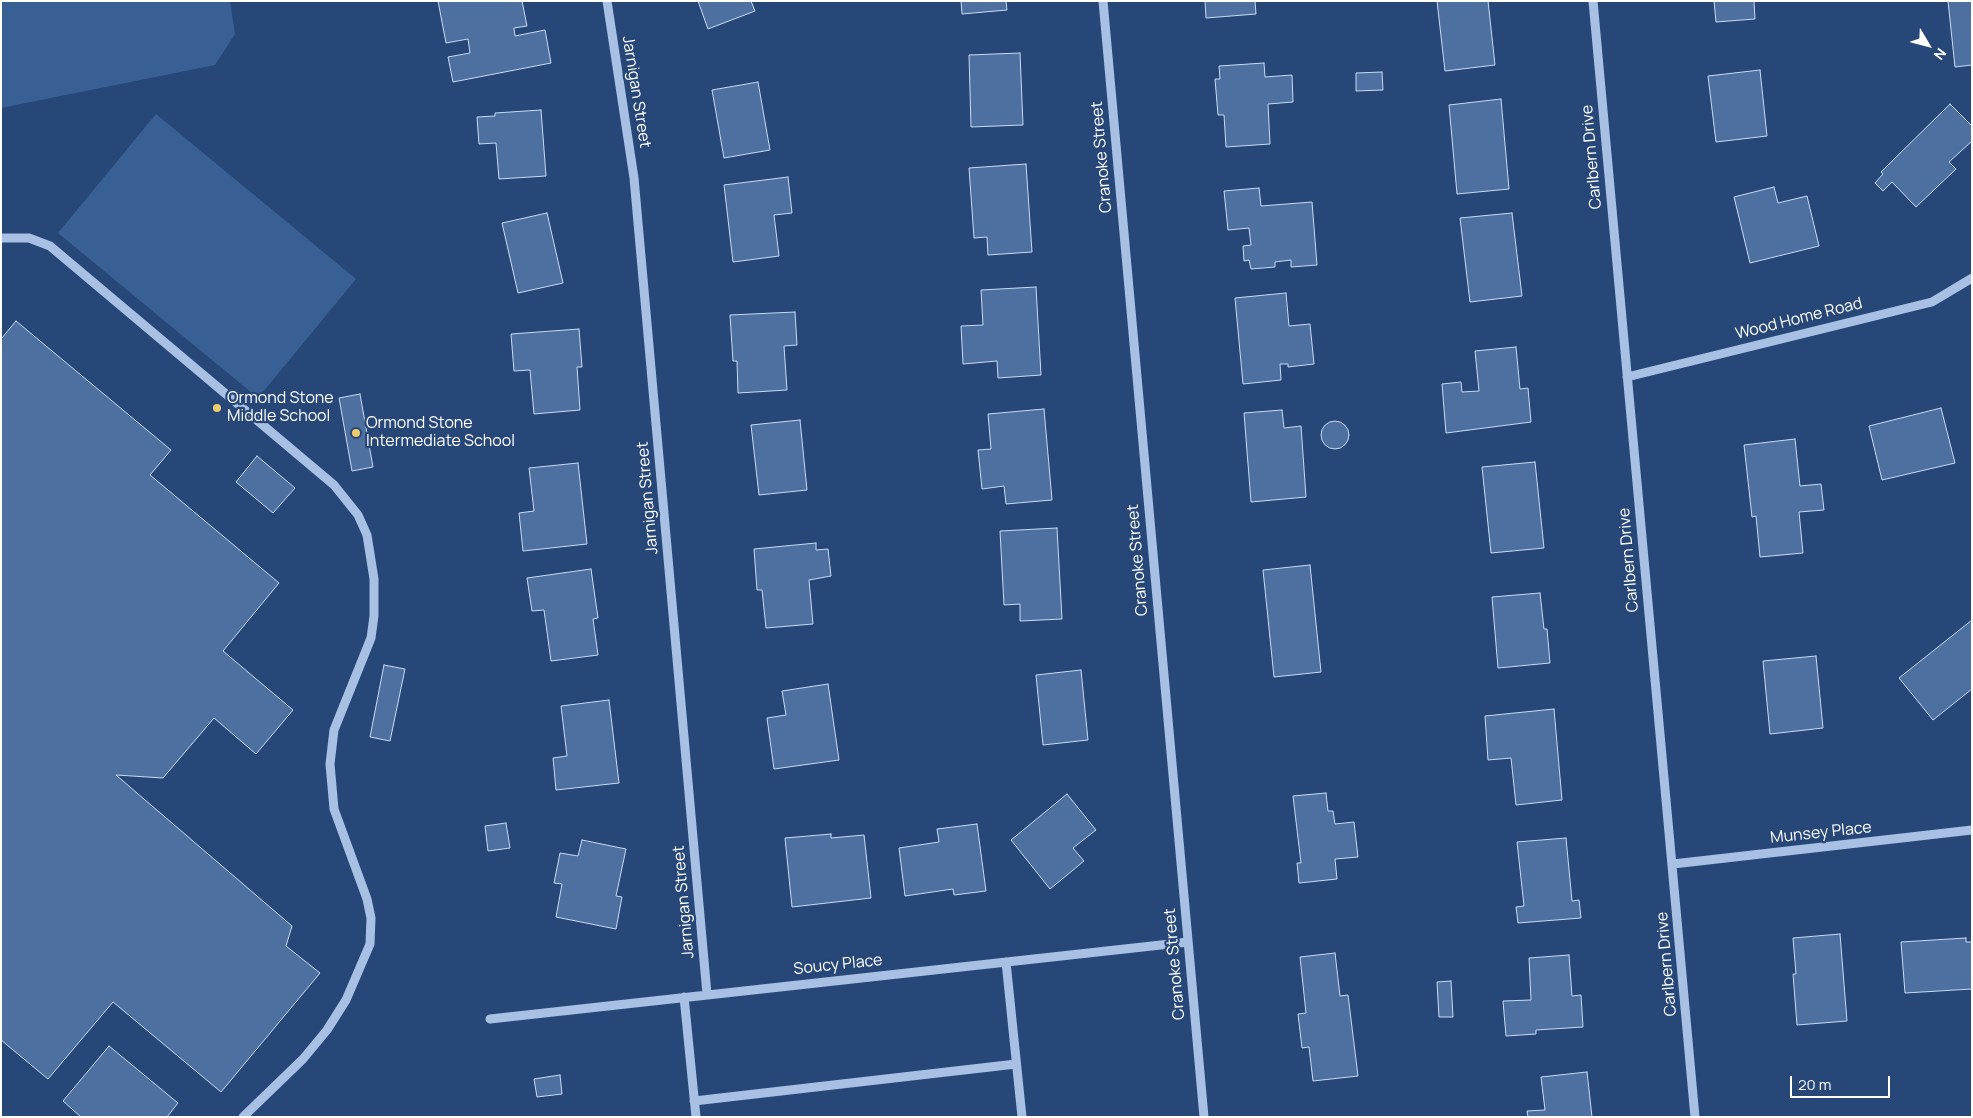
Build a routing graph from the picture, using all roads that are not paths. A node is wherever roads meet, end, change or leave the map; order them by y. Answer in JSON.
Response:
{"nodes":[{"id":1,"x":607,"y":1,"type":"edge"},
{"id":2,"x":1103,"y":1,"type":"edge"},
{"id":3,"x":1593,"y":1,"type":"edge"},
{"id":4,"x":1,"y":238,"type":"edge"},
{"id":5,"x":1972,"y":278,"type":"edge"},
{"id":6,"x":1627,"y":377,"type":"junction"},
{"id":7,"x":1972,"y":830,"type":"edge"},
{"id":8,"x":1673,"y":864,"type":"junction"},
{"id":9,"x":1188,"y":942,"type":"junction"},
{"id":10,"x":1006,"y":962,"type":"junction"},
{"id":11,"x":708,"y":994,"type":"junction"},
{"id":12,"x":684,"y":997,"type":"junction"},
{"id":13,"x":490,"y":1019,"type":"dead end"},
{"id":14,"x":1016,"y":1064,"type":"junction"},
{"id":15,"x":694,"y":1101,"type":"junction"},
{"id":16,"x":243,"y":1117,"type":"edge"},
{"id":17,"x":696,"y":1117,"type":"edge"},
{"id":18,"x":1022,"y":1117,"type":"edge"},
{"id":19,"x":1204,"y":1117,"type":"edge"},
{"id":20,"x":1695,"y":1117,"type":"edge"}],
"edges":[{"from":1,"to":11,"type":"street","name":"Jarnigan Street"},
{"from":2,"to":9,"type":"street","name":"Cranoke Street"},
{"from":3,"to":6,"type":"street","name":"Carlbern Drive"},
{"from":4,"to":16,"type":"street"},
{"from":5,"to":6,"type":"street","name":"Wood Home Road"},
{"from":6,"to":8,"type":"street","name":"Carlbern Drive"},
{"from":7,"to":8,"type":"street","name":"Munsey Place"},
{"from":8,"to":20,"type":"street","name":"Carlbern Drive"},
{"from":9,"to":10,"type":"street","name":"Soucy Place"},
{"from":9,"to":19,"type":"street","name":"Cranoke Street"},
{"from":10,"to":11,"type":"street","name":"Soucy Place"},
{"from":10,"to":14,"type":"street"},
{"from":11,"to":12,"type":"street","name":"Soucy Place"},
{"from":12,"to":13,"type":"street","name":"Soucy Place"},
{"from":12,"to":15,"type":"street"},
{"from":14,"to":15,"type":"street"},
{"from":14,"to":18,"type":"street"},
{"from":15,"to":17,"type":"street"}]}
